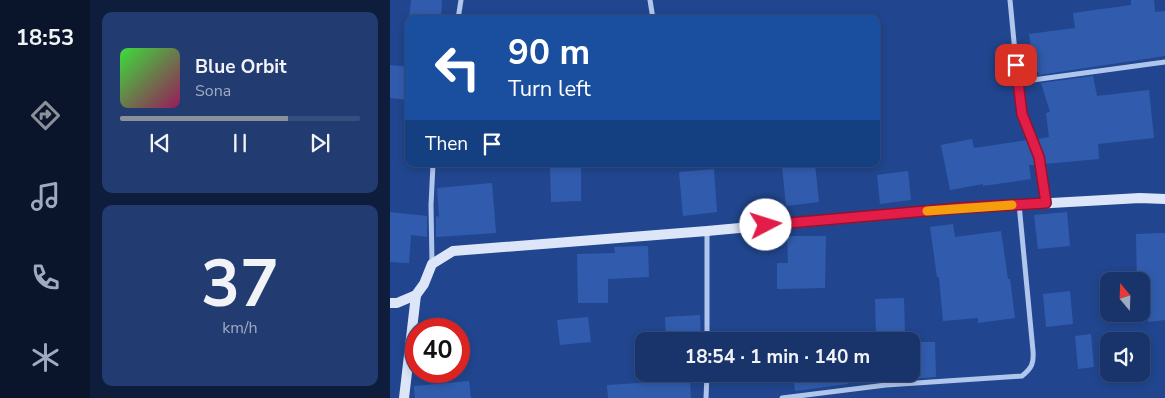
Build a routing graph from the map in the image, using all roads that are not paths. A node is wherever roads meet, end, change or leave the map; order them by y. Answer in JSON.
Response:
{"nodes":[{"id":1,"x":461,"y":0,"type":"edge"},
{"id":2,"x":650,"y":0,"type":"edge"},
{"id":3,"x":1010,"y":0,"type":"edge"},
{"id":4,"x":459,"y":15,"type":"edge"},
{"id":5,"x":652,"y":15,"type":"edge"},
{"id":6,"x":1165,"y":62,"type":"edge"},
{"id":7,"x":1018,"y":82,"type":"junction"},
{"id":8,"x":433,"y":167,"type":"edge"},
{"id":9,"x":1165,"y":199,"type":"edge"},
{"id":10,"x":1046,"y":203,"type":"junction"},
{"id":11,"x":1019,"y":204,"type":"junction"},
{"id":12,"x":707,"y":230,"type":"junction"},
{"id":13,"x":432,"y":264,"type":"junction"},
{"id":14,"x":416,"y":295,"type":"junction"},
{"id":15,"x":390,"y":303,"type":"edge"},
{"id":16,"x":707,"y":332,"type":"edge"},
{"id":17,"x":707,"y":382,"type":"edge"},
{"id":18,"x":404,"y":398,"type":"edge"},
{"id":19,"x":706,"y":398,"type":"edge"},
{"id":20,"x":782,"y":398,"type":"edge"}],
"edges":[{"from":1,"to":4,"type":"street"},
{"from":2,"to":5,"type":"street"},
{"from":3,"to":7,"type":"street"},
{"from":6,"to":7,"type":"street"},
{"from":7,"to":10,"type":"street"},
{"from":8,"to":13,"type":"street"},
{"from":9,"to":10,"type":"street"},
{"from":10,"to":11,"type":"street"},
{"from":11,"to":12,"type":"street"},
{"from":11,"to":20,"type":"street"},
{"from":12,"to":13,"type":"street"},
{"from":12,"to":16,"type":"street"},
{"from":13,"to":14,"type":"street"},
{"from":14,"to":15,"type":"street"},
{"from":14,"to":18,"type":"street"},
{"from":17,"to":19,"type":"street"}]}
